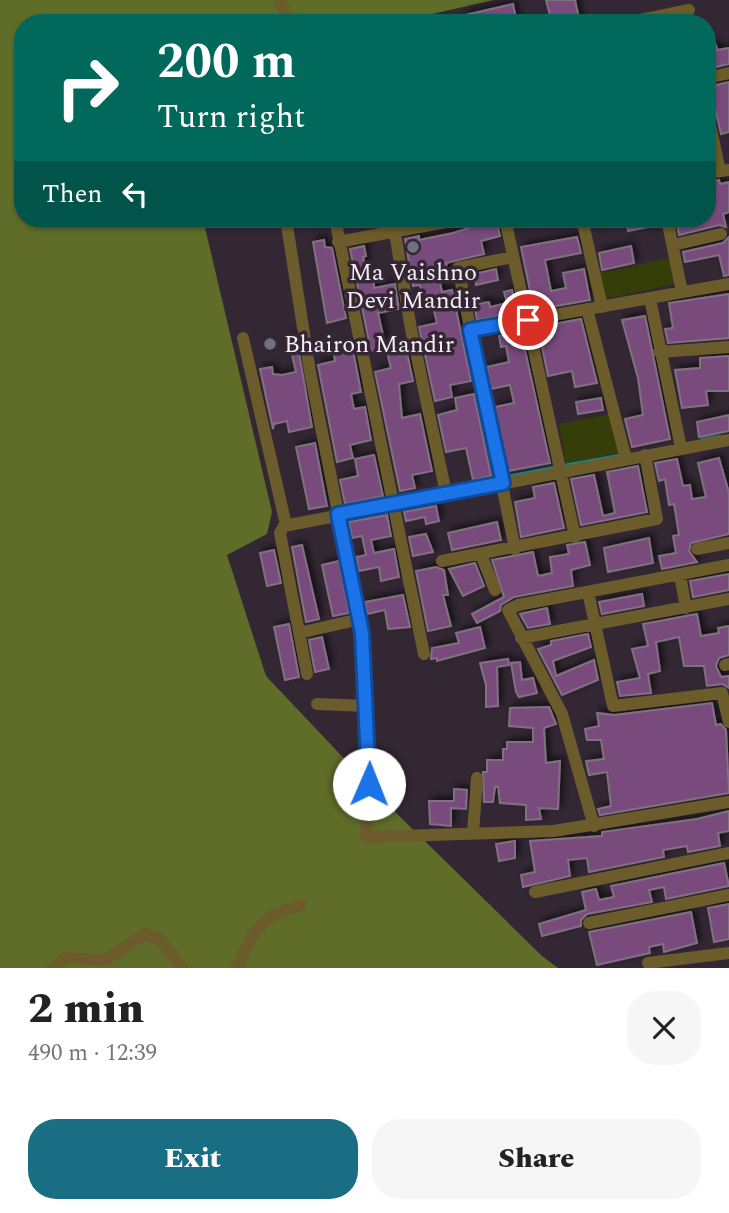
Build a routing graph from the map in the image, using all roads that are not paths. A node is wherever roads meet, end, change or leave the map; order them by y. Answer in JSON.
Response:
{"nodes":[{"id":1,"x":689,"y":10,"type":"dead end"},
{"id":2,"x":670,"y":14,"type":"edge"},
{"id":3,"x":716,"y":141,"type":"edge"},
{"id":4,"x":725,"y":171,"type":"edge"},
{"id":5,"x":287,"y":228,"type":"edge"},
{"id":6,"x":336,"y":228,"type":"edge"},
{"id":7,"x":419,"y":228,"type":"edge"},
{"id":8,"x":507,"y":228,"type":"edge"},
{"id":9,"x":584,"y":228,"type":"edge"},
{"id":10,"x":669,"y":228,"type":"edge"},
{"id":11,"x":395,"y":233,"type":"junction"},
{"id":12,"x":721,"y":234,"type":"dead end"},
{"id":13,"x":338,"y":242,"type":"junction"},
{"id":14,"x":673,"y":245,"type":"junction"},
{"id":15,"x":513,"y":257,"type":"junction"},
{"id":16,"x":729,"y":284,"type":"edge"},
{"id":17,"x":682,"y":292,"type":"junction"},
{"id":18,"x":650,"y":299,"type":"junction"},
{"id":19,"x":602,"y":307,"type":"junction"},
{"id":20,"x":587,"y":309,"type":"junction"},
{"id":21,"x":528,"y":320,"type":"junction"},
{"id":22,"x":470,"y":330,"type":"junction"},
{"id":23,"x":243,"y":338,"type":"dead end"},
{"id":24,"x":729,"y":347,"type":"edge"},
{"id":25,"x":659,"y":352,"type":"junction"},
{"id":26,"x":729,"y":440,"type":"edge"},
{"id":27,"x":681,"y":448,"type":"junction"},
{"id":28,"x":645,"y":455,"type":"junction"},
{"id":29,"x":626,"y":460,"type":"junction"},
{"id":30,"x":561,"y":472,"type":"junction"},
{"id":31,"x":503,"y":483,"type":"junction"},
{"id":32,"x":446,"y":493,"type":"junction"},
{"id":33,"x":391,"y":499,"type":"junction"},
{"id":34,"x":338,"y":514,"type":"junction"},
{"id":35,"x":286,"y":524,"type":"junction"},
{"id":36,"x":575,"y":537,"type":"junction"},
{"id":37,"x":729,"y":543,"type":"edge"},
{"id":38,"x":515,"y":548,"type":"junction"},
{"id":39,"x":697,"y":549,"type":"dead end"},
{"id":40,"x":481,"y":555,"type":"junction"},
{"id":41,"x":442,"y":561,"type":"dead end"},
{"id":42,"x":729,"y":565,"type":"edge"},
{"id":43,"x":680,"y":575,"type":"junction"},
{"id":44,"x":495,"y":590,"type":"dead end"},
{"id":45,"x":588,"y":592,"type":"junction"},
{"id":46,"x":729,"y":598,"type":"edge"},
{"id":47,"x":686,"y":608,"type":"junction"},
{"id":48,"x":360,"y":619,"type":"junction"},
{"id":49,"x":596,"y":626,"type":"junction"},
{"id":50,"x":299,"y":633,"type":"junction"},
{"id":51,"x":521,"y":638,"type":"junction"},
{"id":52,"x":424,"y":654,"type":"dead end"},
{"id":53,"x":307,"y":674,"type":"dead end"},
{"id":54,"x":317,"y":704,"type":"dead end"},
{"id":55,"x":367,"y":705,"type":"junction"},
{"id":56,"x":729,"y":722,"type":"edge"},
{"id":57,"x":477,"y":778,"type":"dead end"},
{"id":58,"x":729,"y":802,"type":"edge"},
{"id":59,"x":594,"y":826,"type":"junction"},
{"id":60,"x":472,"y":833,"type":"junction"},
{"id":61,"x":729,"y":853,"type":"edge"},
{"id":62,"x":535,"y":892,"type":"dead end"},
{"id":63,"x":729,"y":895,"type":"edge"},
{"id":64,"x":300,"y":905,"type":"dead end"},
{"id":65,"x":589,"y":923,"type":"dead end"},
{"id":66,"x":729,"y":953,"type":"edge"},
{"id":67,"x":649,"y":963,"type":"dead end"},
{"id":68,"x":53,"y":968,"type":"edge"},
{"id":69,"x":182,"y":968,"type":"edge"},
{"id":70,"x":237,"y":968,"type":"edge"}],
"edges":[{"from":1,"to":2,"type":"street"},
{"from":3,"to":4,"type":"street"},
{"from":5,"to":34,"type":"street"},
{"from":6,"to":13,"type":"street"},
{"from":7,"to":11,"type":"street"},
{"from":8,"to":15,"type":"street"},
{"from":9,"to":19,"type":"street"},
{"from":10,"to":14,"type":"street"},
{"from":11,"to":13,"type":"street"},
{"from":11,"to":32,"type":"street"},
{"from":12,"to":14,"type":"street"},
{"from":13,"to":33,"type":"street"},
{"from":14,"to":17,"type":"street"},
{"from":15,"to":21,"type":"street"},
{"from":15,"to":22,"type":"street"},
{"from":16,"to":17,"type":"street"},
{"from":17,"to":18,"type":"street"},
{"from":18,"to":19,"type":"street"},
{"from":18,"to":25,"type":"street"},
{"from":19,"to":20,"type":"street"},
{"from":20,"to":21,"type":"street"},
{"from":20,"to":29,"type":"street"},
{"from":21,"to":22,"type":"street"},
{"from":21,"to":30,"type":"street"},
{"from":22,"to":31,"type":"street"},
{"from":23,"to":35,"type":"street"},
{"from":24,"to":25,"type":"street"},
{"from":25,"to":27,"type":"street"},
{"from":26,"to":27,"type":"street"},
{"from":27,"to":28,"type":"street"},
{"from":28,"to":29,"type":"street"},
{"from":28,"to":36,"type":"street"},
{"from":29,"to":30,"type":"street"},
{"from":30,"to":31,"type":"street"},
{"from":30,"to":36,"type":"street"},
{"from":31,"to":32,"type":"street"},
{"from":31,"to":38,"type":"street"},
{"from":32,"to":33,"type":"street"},
{"from":33,"to":34,"type":"street"},
{"from":33,"to":52,"type":"street"},
{"from":34,"to":35,"type":"street"},
{"from":34,"to":48,"type":"street"},
{"from":35,"to":50,"type":"street"},
{"from":36,"to":38,"type":"street"},
{"from":37,"to":39,"type":"street"},
{"from":38,"to":40,"type":"street"},
{"from":40,"to":41,"type":"street"},
{"from":40,"to":44,"type":"street"},
{"from":42,"to":43,"type":"street"},
{"from":43,"to":45,"type":"street"},
{"from":43,"to":47,"type":"street"},
{"from":45,"to":49,"type":"street"},
{"from":45,"to":51,"type":"street"},
{"from":46,"to":47,"type":"street"},
{"from":47,"to":49,"type":"street"},
{"from":48,"to":50,"type":"street"},
{"from":48,"to":55,"type":"street"},
{"from":49,"to":51,"type":"street"},
{"from":49,"to":56,"type":"street"},
{"from":50,"to":53,"type":"street"},
{"from":51,"to":59,"type":"street"},
{"from":54,"to":55,"type":"street"},
{"from":55,"to":60,"type":"street"},
{"from":57,"to":60,"type":"street"},
{"from":58,"to":59,"type":"street"},
{"from":59,"to":60,"type":"street"},
{"from":61,"to":62,"type":"street"},
{"from":63,"to":65,"type":"street"},
{"from":64,"to":70,"type":"street"},
{"from":66,"to":67,"type":"street"},
{"from":68,"to":69,"type":"street"}]}
